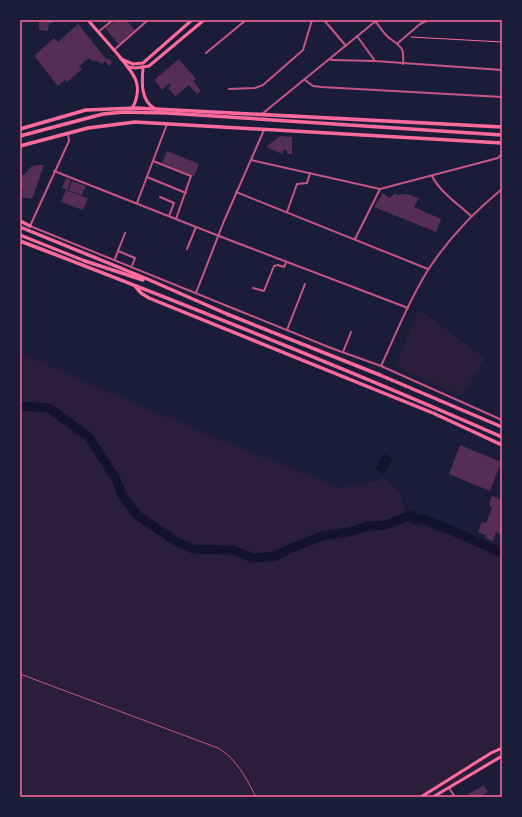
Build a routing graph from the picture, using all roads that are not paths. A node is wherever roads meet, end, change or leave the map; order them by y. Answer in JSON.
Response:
{"nodes":[{"id":1,"x":88,"y":20,"type":"edge"},
{"id":2,"x":113,"y":20,"type":"edge"},
{"id":3,"x":148,"y":20,"type":"edge"},
{"id":4,"x":192,"y":20,"type":"edge"},
{"id":5,"x":204,"y":20,"type":"edge"},
{"id":6,"x":246,"y":20,"type":"edge"},
{"id":7,"x":312,"y":20,"type":"edge"},
{"id":8,"x":324,"y":20,"type":"edge"},
{"id":9,"x":428,"y":20,"type":"edge"},
{"id":10,"x":376,"y":21,"type":"edge"},
{"id":11,"x":98,"y":32,"type":"junction"},
{"id":12,"x":357,"y":36,"type":"junction"},
{"id":13,"x":398,"y":44,"type":"junction"},
{"id":14,"x":346,"y":46,"type":"junction"},
{"id":15,"x":113,"y":51,"type":"junction"},
{"id":16,"x":206,"y":53,"type":"dead end"},
{"id":17,"x":120,"y":58,"type":"junction"},
{"id":18,"x":330,"y":60,"type":"junction"},
{"id":19,"x":375,"y":61,"type":"junction"},
{"id":20,"x":143,"y":63,"type":"junction"},
{"id":21,"x":403,"y":64,"type":"junction"},
{"id":22,"x":127,"y":66,"type":"junction"},
{"id":23,"x":143,"y":68,"type":"junction"},
{"id":24,"x":502,"y":70,"type":"edge"},
{"id":25,"x":305,"y":80,"type":"junction"},
{"id":26,"x":229,"y":89,"type":"dead end"},
{"id":27,"x":502,"y":97,"type":"edge"},
{"id":28,"x":132,"y":108,"type":"junction"},
{"id":29,"x":154,"y":108,"type":"junction"},
{"id":30,"x":120,"y":110,"type":"junction"},
{"id":31,"x":261,"y":114,"type":"junction"},
{"id":32,"x":167,"y":123,"type":"junction"},
{"id":33,"x":502,"y":128,"type":"edge"},
{"id":34,"x":20,"y":129,"type":"edge"},
{"id":35,"x":264,"y":129,"type":"junction"},
{"id":36,"x":68,"y":132,"type":"junction"},
{"id":37,"x":502,"y":135,"type":"edge"},
{"id":38,"x":20,"y":136,"type":"edge"},
{"id":39,"x":502,"y":143,"type":"edge"},
{"id":40,"x":20,"y":146,"type":"edge"},
{"id":41,"x":502,"y":154,"type":"edge"},
{"id":42,"x":251,"y":160,"type":"junction"},
{"id":43,"x":153,"y":161,"type":"junction"},
{"id":44,"x":54,"y":171,"type":"junction"},
{"id":45,"x":310,"y":173,"type":"junction"},
{"id":46,"x":432,"y":176,"type":"junction"},
{"id":47,"x":147,"y":177,"type":"junction"},
{"id":48,"x":380,"y":189,"type":"junction"},
{"id":49,"x":502,"y":189,"type":"edge"},
{"id":50,"x":236,"y":192,"type":"junction"},
{"id":51,"x":186,"y":193,"type":"junction"},
{"id":52,"x":160,"y":196,"type":"dead end"},
{"id":53,"x":137,"y":203,"type":"junction"},
{"id":54,"x":287,"y":212,"type":"junction"},
{"id":55,"x":169,"y":216,"type":"junction"},
{"id":56,"x":471,"y":216,"type":"junction"},
{"id":57,"x":176,"y":219,"type":"junction"},
{"id":58,"x":20,"y":221,"type":"edge"},
{"id":59,"x":30,"y":226,"type":"junction"},
{"id":60,"x":20,"y":227,"type":"edge"},
{"id":61,"x":196,"y":227,"type":"junction"},
{"id":62,"x":125,"y":233,"type":"dead end"},
{"id":63,"x":20,"y":235,"type":"edge"},
{"id":64,"x":219,"y":236,"type":"junction"},
{"id":65,"x":355,"y":239,"type":"junction"},
{"id":66,"x":20,"y":241,"type":"edge"},
{"id":67,"x":187,"y":249,"type":"dead end"},
{"id":68,"x":118,"y":251,"type":"junction"},
{"id":69,"x":115,"y":259,"type":"junction"},
{"id":70,"x":85,"y":261,"type":"junction"},
{"id":71,"x":286,"y":262,"type":"junction"},
{"id":72,"x":132,"y":266,"type":"junction"},
{"id":73,"x":429,"y":269,"type":"junction"},
{"id":74,"x":121,"y":279,"type":"junction"},
{"id":75,"x":305,"y":284,"type":"dead end"},
{"id":76,"x":134,"y":285,"type":"junction"},
{"id":77,"x":161,"y":285,"type":"junction"},
{"id":78,"x":253,"y":288,"type":"dead end"},
{"id":79,"x":196,"y":293,"type":"junction"},
{"id":80,"x":408,"y":308,"type":"junction"},
{"id":81,"x":287,"y":330,"type":"junction"},
{"id":82,"x":351,"y":332,"type":"dead end"},
{"id":83,"x":343,"y":352,"type":"junction"},
{"id":84,"x":381,"y":366,"type":"junction"},
{"id":85,"x":502,"y":420,"type":"edge"},
{"id":86,"x":502,"y":427,"type":"edge"},
{"id":87,"x":502,"y":437,"type":"edge"},
{"id":88,"x":502,"y":445,"type":"edge"},
{"id":89,"x":20,"y":674,"type":"edge"},
{"id":90,"x":502,"y":748,"type":"edge"},
{"id":91,"x":502,"y":756,"type":"edge"},
{"id":92,"x":449,"y":788,"type":"junction"},
{"id":93,"x":256,"y":797,"type":"edge"},
{"id":94,"x":421,"y":797,"type":"edge"},
{"id":95,"x":433,"y":797,"type":"edge"},
{"id":96,"x":455,"y":797,"type":"edge"}],
"edges":[{"from":1,"to":11,"type":"main road"},
{"from":2,"to":11,"type":"street"},
{"from":3,"to":15,"type":"street"},
{"from":4,"to":20,"type":"main road"},
{"from":5,"to":23,"type":"main road"},
{"from":6,"to":16,"type":"street"},
{"from":7,"to":26,"type":"street"},
{"from":8,"to":14,"type":"street"},
{"from":9,"to":13,"type":"street"},
{"from":10,"to":12,"type":"street"},
{"from":10,"to":13,"type":"street"},
{"from":11,"to":15,"type":"main road"},
{"from":12,"to":14,"type":"street"},
{"from":12,"to":19,"type":"street"},
{"from":13,"to":21,"type":"street"},
{"from":14,"to":18,"type":"street"},
{"from":15,"to":17,"type":"main road"},
{"from":17,"to":20,"type":"main road"},
{"from":17,"to":22,"type":"main road"},
{"from":18,"to":19,"type":"street"},
{"from":18,"to":25,"type":"street"},
{"from":19,"to":21,"type":"street"},
{"from":20,"to":23,"type":"main road"},
{"from":21,"to":24,"type":"street"},
{"from":22,"to":23,"type":"main road"},
{"from":22,"to":28,"type":"main road"},
{"from":23,"to":29,"type":"main road"},
{"from":25,"to":27,"type":"street"},
{"from":25,"to":31,"type":"street"},
{"from":28,"to":29,"type":"main road"},
{"from":28,"to":30,"type":"main road"},
{"from":29,"to":31,"type":"main road"},
{"from":30,"to":34,"type":"main road"},
{"from":30,"to":37,"type":"main road"},
{"from":30,"to":38,"type":"main road"},
{"from":31,"to":33,"type":"main road"},
{"from":32,"to":35,"type":"main road"},
{"from":32,"to":36,"type":"main road"},
{"from":32,"to":43,"type":"street"},
{"from":35,"to":39,"type":"main road"},
{"from":35,"to":42,"type":"street"},
{"from":36,"to":40,"type":"main road"},
{"from":36,"to":44,"type":"street"},
{"from":41,"to":46,"type":"street"},
{"from":42,"to":45,"type":"street"},
{"from":42,"to":50,"type":"street"},
{"from":43,"to":47,"type":"street"},
{"from":43,"to":51,"type":"street"},
{"from":44,"to":53,"type":"street"},
{"from":44,"to":59,"type":"street"},
{"from":45,"to":48,"type":"street"},
{"from":45,"to":54,"type":"street"},
{"from":46,"to":48,"type":"street"},
{"from":46,"to":56,"type":"street"},
{"from":47,"to":51,"type":"street"},
{"from":47,"to":53,"type":"street"},
{"from":48,"to":65,"type":"street"},
{"from":49,"to":56,"type":"street"},
{"from":50,"to":54,"type":"street"},
{"from":50,"to":64,"type":"street"},
{"from":51,"to":57,"type":"street"},
{"from":52,"to":55,"type":"street"},
{"from":53,"to":55,"type":"street"},
{"from":54,"to":65,"type":"street"},
{"from":55,"to":57,"type":"street"},
{"from":56,"to":73,"type":"street"},
{"from":57,"to":61,"type":"street"},
{"from":58,"to":59,"type":"main road"},
{"from":59,"to":69,"type":"street"},
{"from":60,"to":77,"type":"main road"},
{"from":61,"to":64,"type":"street"},
{"from":61,"to":67,"type":"street"},
{"from":62,"to":68,"type":"street"},
{"from":63,"to":70,"type":"main road"},
{"from":64,"to":71,"type":"street"},
{"from":64,"to":79,"type":"street"},
{"from":65,"to":73,"type":"street"},
{"from":66,"to":74,"type":"main road"},
{"from":68,"to":69,"type":"street"},
{"from":68,"to":72,"type":"street"},
{"from":69,"to":72,"type":"street"},
{"from":70,"to":74,"type":"main road"},
{"from":70,"to":77,"type":"main road"},
{"from":71,"to":78,"type":"street"},
{"from":71,"to":80,"type":"street"},
{"from":72,"to":79,"type":"street"},
{"from":73,"to":80,"type":"street"},
{"from":74,"to":76,"type":"main road"},
{"from":75,"to":81,"type":"street"},
{"from":76,"to":87,"type":"main road"},
{"from":76,"to":88,"type":"main road"},
{"from":77,"to":86,"type":"main road"},
{"from":79,"to":81,"type":"street"},
{"from":80,"to":84,"type":"street"},
{"from":81,"to":83,"type":"street"},
{"from":82,"to":83,"type":"street"},
{"from":83,"to":84,"type":"street"},
{"from":84,"to":85,"type":"street"},
{"from":89,"to":93,"type":"lane"},
{"from":90,"to":94,"type":"main road"},
{"from":91,"to":92,"type":"main road"},
{"from":92,"to":95,"type":"main road"},
{"from":92,"to":96,"type":"street"}]}
